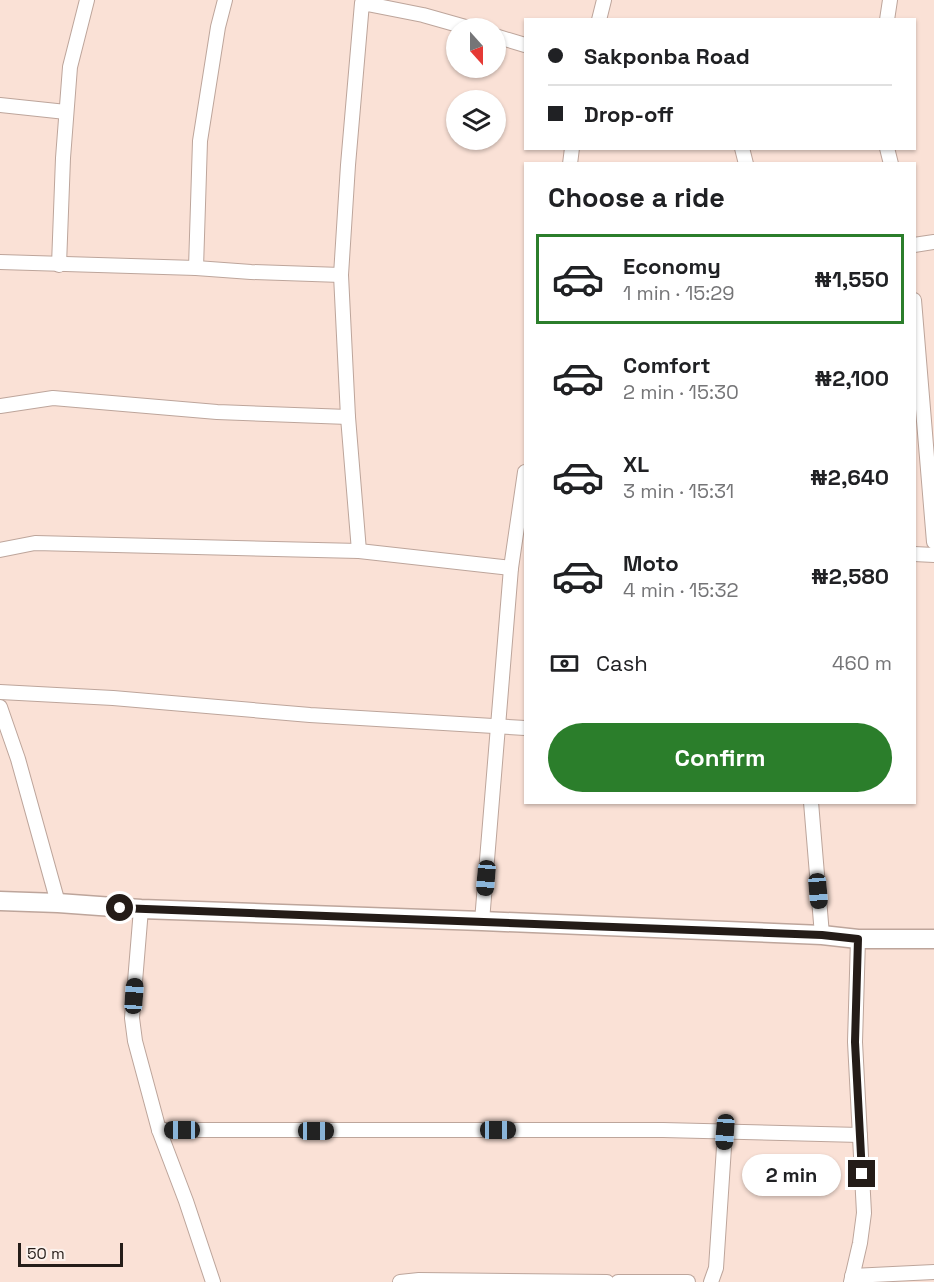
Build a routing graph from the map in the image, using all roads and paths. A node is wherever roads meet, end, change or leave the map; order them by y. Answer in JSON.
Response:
{"nodes":[{"id":1,"x":87,"y":0,"type":"edge"},
{"id":2,"x":225,"y":0,"type":"edge"},
{"id":3,"x":604,"y":0,"type":"edge"},
{"id":4,"x":890,"y":0,"type":"edge"},
{"id":5,"x":358,"y":1,"type":"edge"},
{"id":6,"x":600,"y":18,"type":"edge"},
{"id":7,"x":887,"y":18,"type":"edge"},
{"id":8,"x":446,"y":21,"type":"edge"},
{"id":9,"x":506,"y":39,"type":"edge"},
{"id":10,"x":524,"y":45,"type":"edge"},
{"id":11,"x":0,"y":105,"type":"edge"},
{"id":12,"x":66,"y":112,"type":"junction"},
{"id":13,"x":934,"y":242,"type":"edge"},
{"id":14,"x":916,"y":245,"type":"edge"},
{"id":15,"x":0,"y":262,"type":"edge"},
{"id":16,"x":59,"y":265,"type":"junction"},
{"id":17,"x":196,"y":268,"type":"junction"},
{"id":18,"x":341,"y":275,"type":"junction"},
{"id":19,"x":916,"y":314,"type":"edge"},
{"id":20,"x":928,"y":398,"type":"edge"},
{"id":21,"x":0,"y":406,"type":"edge"},
{"id":22,"x":348,"y":417,"type":"junction"},
{"id":23,"x":524,"y":479,"type":"edge"},
{"id":24,"x":934,"y":542,"type":"edge"},
{"id":25,"x":0,"y":550,"type":"edge"},
{"id":26,"x":359,"y":551,"type":"junction"},
{"id":27,"x":916,"y":554,"type":"edge"},
{"id":28,"x":934,"y":555,"type":"edge"},
{"id":29,"x":511,"y":568,"type":"junction"},
{"id":30,"x":0,"y":692,"type":"edge"},
{"id":31,"x":0,"y":707,"type":"edge"},
{"id":32,"x":498,"y":727,"type":"junction"},
{"id":33,"x":524,"y":728,"type":"edge"},
{"id":34,"x":811,"y":804,"type":"edge"},
{"id":35,"x":0,"y":901,"type":"edge"},
{"id":36,"x":58,"y":903,"type":"junction"},
{"id":37,"x":141,"y":909,"type":"junction"},
{"id":38,"x":482,"y":921,"type":"junction"},
{"id":39,"x":822,"y":935,"type":"junction"},
{"id":40,"x":858,"y":939,"type":"junction"},
{"id":41,"x":934,"y":939,"type":"edge"},
{"id":42,"x":159,"y":1130,"type":"junction"},
{"id":43,"x":725,"y":1132,"type":"junction"},
{"id":44,"x":860,"y":1135,"type":"junction"},
{"id":45,"x":934,"y":1272,"type":"edge"},
{"id":46,"x":851,"y":1279,"type":"edge"},
{"id":47,"x":213,"y":1282,"type":"edge"},
{"id":48,"x":400,"y":1282,"type":"edge"},
{"id":49,"x":607,"y":1282,"type":"edge"},
{"id":50,"x":618,"y":1282,"type":"edge"},
{"id":51,"x":688,"y":1282,"type":"edge"},
{"id":52,"x":711,"y":1282,"type":"edge"}],
"edges":[{"from":1,"to":12,"type":"street"},
{"from":2,"to":17,"type":"street"},
{"from":3,"to":6,"type":"street"},
{"from":4,"to":7,"type":"street"},
{"from":5,"to":8,"type":"street"},
{"from":5,"to":18,"type":"street"},
{"from":9,"to":10,"type":"street"},
{"from":11,"to":12,"type":"street"},
{"from":12,"to":16,"type":"street"},
{"from":13,"to":14,"type":"street"},
{"from":15,"to":16,"type":"street"},
{"from":16,"to":17,"type":"street"},
{"from":17,"to":18,"type":"street"},
{"from":18,"to":22,"type":"street"},
{"from":19,"to":20,"type":"street"},
{"from":20,"to":24,"type":"street"},
{"from":21,"to":22,"type":"street"},
{"from":22,"to":26,"type":"street"},
{"from":23,"to":29,"type":"street"},
{"from":25,"to":26,"type":"street"},
{"from":26,"to":29,"type":"street"},
{"from":27,"to":28,"type":"street"},
{"from":29,"to":32,"type":"street"},
{"from":30,"to":32,"type":"street"},
{"from":31,"to":36,"type":"street"},
{"from":32,"to":33,"type":"street"},
{"from":32,"to":38,"type":"street"},
{"from":34,"to":39,"type":"street"},
{"from":35,"to":36,"type":"main road"},
{"from":36,"to":37,"type":"main road"},
{"from":37,"to":38,"type":"main road"},
{"from":37,"to":42,"type":"street"},
{"from":38,"to":39,"type":"main road"},
{"from":39,"to":40,"type":"main road"},
{"from":40,"to":41,"type":"main road"},
{"from":40,"to":44,"type":"street"},
{"from":42,"to":43,"type":"street"},
{"from":42,"to":47,"type":"street"},
{"from":43,"to":44,"type":"street"},
{"from":43,"to":52,"type":"street"},
{"from":44,"to":46,"type":"street"},
{"from":45,"to":46,"type":"street"},
{"from":48,"to":49,"type":"street"},
{"from":50,"to":51,"type":"street"}]}
